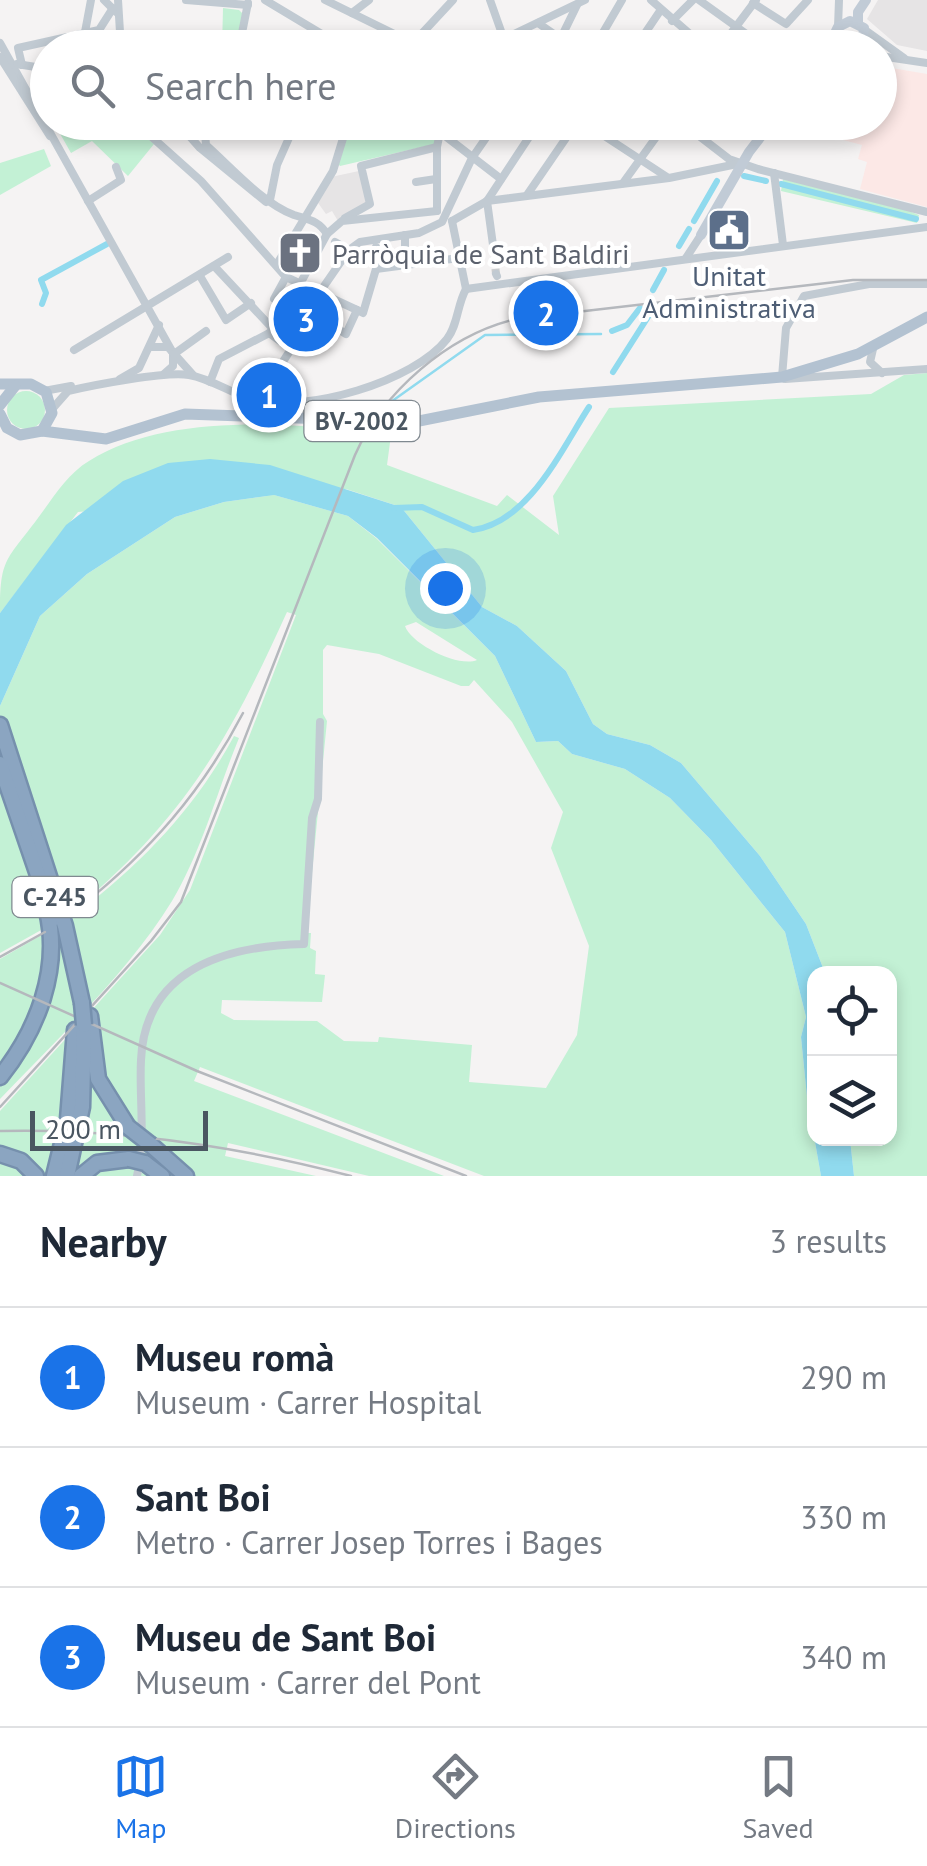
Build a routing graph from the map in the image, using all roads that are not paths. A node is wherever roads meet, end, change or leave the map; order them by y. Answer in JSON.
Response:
{"nodes":[{"id":1,"x":92,"y":0,"type":"edge"},
{"id":2,"x":104,"y":0,"type":"edge"},
{"id":3,"x":186,"y":0,"type":"edge"},
{"id":4,"x":265,"y":0,"type":"edge"},
{"id":5,"x":325,"y":0,"type":"edge"},
{"id":6,"x":369,"y":0,"type":"edge"},
{"id":7,"x":453,"y":0,"type":"edge"},
{"id":8,"x":490,"y":0,"type":"edge"},
{"id":9,"x":622,"y":0,"type":"edge"},
{"id":10,"x":650,"y":0,"type":"edge"},
{"id":11,"x":696,"y":0,"type":"edge"},
{"id":12,"x":808,"y":0,"type":"edge"},
{"id":13,"x":866,"y":0,"type":"edge"},
{"id":14,"x":248,"y":2,"type":"edge"},
{"id":15,"x":581,"y":2,"type":"edge"},
{"id":16,"x":754,"y":2,"type":"edge"},
{"id":17,"x":840,"y":2,"type":"edge"},
{"id":18,"x":117,"y":8,"type":"edge"},
{"id":19,"x":660,"y":11,"type":"junction"},
{"id":20,"x":352,"y":13,"type":"junction"},
{"id":21,"x":672,"y":22,"type":"junction"},
{"id":22,"x":538,"y":23,"type":"junction"},
{"id":23,"x":859,"y":25,"type":"junction"},
{"id":24,"x":736,"y":26,"type":"junction"},
{"id":25,"x":85,"y":30,"type":"edge"},
{"id":26,"x":100,"y":30,"type":"edge"},
{"id":27,"x":243,"y":30,"type":"edge"},
{"id":28,"x":315,"y":30,"type":"edge"},
{"id":29,"x":388,"y":30,"type":"edge"},
{"id":30,"x":425,"y":30,"type":"edge"},
{"id":31,"x":501,"y":30,"type":"edge"},
{"id":32,"x":527,"y":30,"type":"edge"},
{"id":33,"x":545,"y":30,"type":"edge"},
{"id":34,"x":567,"y":30,"type":"edge"},
{"id":35,"x":604,"y":30,"type":"edge"},
{"id":36,"x":647,"y":30,"type":"edge"},
{"id":37,"x":682,"y":30,"type":"edge"},
{"id":38,"x":733,"y":30,"type":"edge"},
{"id":39,"x":741,"y":30,"type":"edge"},
{"id":40,"x":836,"y":30,"type":"edge"},
{"id":41,"x":851,"y":30,"type":"edge"},
{"id":42,"x":860,"y":30,"type":"edge"},
{"id":43,"x":866,"y":30,"type":"edge"},
{"id":44,"x":0,"y":42,"type":"edge"},
{"id":45,"x":30,"y":45,"type":"edge"},
{"id":46,"x":897,"y":53,"type":"edge"},
{"id":47,"x":897,"y":57,"type":"edge"},
{"id":48,"x":0,"y":58,"type":"edge"},
{"id":49,"x":904,"y":58,"type":"junction"},
{"id":50,"x":927,"y":62,"type":"edge"},
{"id":51,"x":17,"y":64,"type":"junction"},
{"id":52,"x":30,"y":66,"type":"edge"},
{"id":53,"x":30,"y":92,"type":"edge"},
{"id":54,"x":30,"y":109,"type":"edge"},
{"id":55,"x":52,"y":140,"type":"edge"},
{"id":56,"x":54,"y":140,"type":"edge"},
{"id":57,"x":155,"y":140,"type":"edge"},
{"id":58,"x":196,"y":140,"type":"edge"},
{"id":59,"x":206,"y":140,"type":"edge"},
{"id":60,"x":288,"y":140,"type":"edge"},
{"id":61,"x":341,"y":140,"type":"edge"},
{"id":62,"x":438,"y":140,"type":"edge"},
{"id":63,"x":454,"y":140,"type":"edge"},
{"id":64,"x":484,"y":140,"type":"edge"},
{"id":65,"x":528,"y":140,"type":"edge"},
{"id":66,"x":567,"y":140,"type":"edge"},
{"id":67,"x":609,"y":140,"type":"edge"},
{"id":68,"x":654,"y":140,"type":"edge"},
{"id":69,"x":705,"y":140,"type":"edge"},
{"id":70,"x":759,"y":140,"type":"edge"},
{"id":71,"x":56,"y":144,"type":"junction"},
{"id":72,"x":437,"y":147,"type":"junction"},
{"id":73,"x":472,"y":158,"type":"junction"},
{"id":74,"x":640,"y":159,"type":"junction"},
{"id":75,"x":742,"y":163,"type":"junction"},
{"id":76,"x":116,"y":167,"type":"dead end"},
{"id":77,"x":774,"y":173,"type":"junction"},
{"id":78,"x":668,"y":178,"type":"junction"},
{"id":79,"x":436,"y":179,"type":"junction"},
{"id":80,"x":501,"y":179,"type":"junction"},
{"id":81,"x":416,"y":182,"type":"dead end"},
{"id":82,"x":623,"y":184,"type":"junction"},
{"id":83,"x":527,"y":195,"type":"junction"},
{"id":84,"x":88,"y":200,"type":"junction"},
{"id":85,"x":270,"y":200,"type":"junction"},
{"id":86,"x":487,"y":201,"type":"junction"},
{"id":87,"x":922,"y":211,"type":"edge"},
{"id":88,"x":440,"y":214,"type":"junction"},
{"id":89,"x":300,"y":216,"type":"junction"},
{"id":90,"x":342,"y":221,"type":"junction"},
{"id":91,"x":452,"y":221,"type":"junction"},
{"id":92,"x":927,"y":228,"type":"edge"},
{"id":93,"x":902,"y":230,"type":"junction"},
{"id":94,"x":405,"y":235,"type":"junction"},
{"id":95,"x":701,"y":235,"type":"junction"},
{"id":96,"x":332,"y":239,"type":"junction"},
{"id":97,"x":492,"y":245,"type":"tunnel mouth"},
{"id":98,"x":783,"y":245,"type":"junction"},
{"id":99,"x":376,"y":247,"type":"dead end"},
{"id":100,"x":708,"y":255,"type":"junction"},
{"id":101,"x":228,"y":256,"type":"dead end"},
{"id":102,"x":459,"y":258,"type":"junction"},
{"id":103,"x":686,"y":258,"type":"junction"},
{"id":104,"x":277,"y":264,"type":"junction"},
{"id":105,"x":406,"y":266,"type":"junction"},
{"id":106,"x":215,"y":267,"type":"junction"},
{"id":107,"x":376,"y":269,"type":"junction"},
{"id":108,"x":200,"y":276,"type":"junction"},
{"id":109,"x":286,"y":277,"type":"junction"},
{"id":110,"x":301,"y":281,"type":"junction"},
{"id":111,"x":927,"y":284,"type":"edge"},
{"id":112,"x":466,"y":289,"type":"junction"},
{"id":113,"x":326,"y":292,"type":"junction"},
{"id":114,"x":274,"y":299,"type":"dead end"},
{"id":115,"x":146,"y":304,"type":"junction"},
{"id":116,"x":249,"y":304,"type":"junction"},
{"id":117,"x":357,"y":310,"type":"junction"},
{"id":118,"x":927,"y":317,"type":"edge"},
{"id":119,"x":318,"y":318,"type":"junction"},
{"id":120,"x":158,"y":325,"type":"junction"},
{"id":121,"x":206,"y":331,"type":"dead end"},
{"id":122,"x":271,"y":331,"type":"junction"},
{"id":123,"x":876,"y":346,"type":"junction"},
{"id":124,"x":291,"y":349,"type":"junction"},
{"id":125,"x":74,"y":350,"type":"dead end"},
{"id":126,"x":173,"y":352,"type":"junction"},
{"id":127,"x":145,"y":354,"type":"junction"},
{"id":128,"x":927,"y":370,"type":"edge"},
{"id":129,"x":882,"y":373,"type":"junction"},
{"id":130,"x":159,"y":374,"type":"junction"},
{"id":131,"x":192,"y":375,"type":"junction"},
{"id":132,"x":782,"y":376,"type":"junction"},
{"id":133,"x":756,"y":380,"type":"junction"},
{"id":134,"x":210,"y":382,"type":"junction"},
{"id":135,"x":0,"y":384,"type":"edge"},
{"id":136,"x":15,"y":386,"type":"junction"},
{"id":137,"x":44,"y":391,"type":"junction"},
{"id":138,"x":258,"y":401,"type":"junction"},
{"id":139,"x":0,"y":406,"type":"edge"},
{"id":140,"x":52,"y":412,"type":"junction"},
{"id":141,"x":0,"y":414,"type":"edge"},
{"id":142,"x":42,"y":430,"type":"junction"},
{"id":143,"x":66,"y":435,"type":"junction"},
{"id":144,"x":320,"y":722,"type":"dead end"},
{"id":145,"x":0,"y":725,"type":"edge"},
{"id":146,"x":0,"y":764,"type":"edge"},
{"id":147,"x":18,"y":798,"type":"junction"},
{"id":148,"x":42,"y":891,"type":"junction"},
{"id":149,"x":83,"y":1014,"type":"junction"},
{"id":150,"x":0,"y":1077,"type":"edge"},
{"id":151,"x":0,"y":1154,"type":"edge"},
{"id":152,"x":141,"y":1169,"type":"edge"},
{"id":153,"x":36,"y":1176,"type":"edge"},
{"id":154,"x":54,"y":1176,"type":"edge"},
{"id":155,"x":67,"y":1176,"type":"edge"},
{"id":156,"x":81,"y":1176,"type":"edge"},
{"id":157,"x":162,"y":1176,"type":"edge"},
{"id":158,"x":186,"y":1176,"type":"edge"}],
"edges":[{"from":1,"to":25,"type":"street"},
{"from":2,"to":18,"type":"street"},
{"from":3,"to":14,"type":"street"},
{"from":4,"to":28,"type":"street"},
{"from":5,"to":20,"type":"street"},
{"from":6,"to":20,"type":"street"},
{"from":7,"to":30,"type":"street"},
{"from":8,"to":31,"type":"street"},
{"from":9,"to":35,"type":"street"},
{"from":10,"to":19,"type":"street"},
{"from":11,"to":21,"type":"street"},
{"from":11,"to":24,"type":"street"},
{"from":12,"to":16,"type":"street"},
{"from":13,"to":23,"type":"street"},
{"from":14,"to":27,"type":"street"},
{"from":15,"to":22,"type":"street"},
{"from":15,"to":34,"type":"street"},
{"from":16,"to":24,"type":"street"},
{"from":17,"to":23,"type":"street"},
{"from":17,"to":40,"type":"street"},
{"from":18,"to":26,"type":"street"},
{"from":19,"to":21,"type":"street"},
{"from":19,"to":36,"type":"street"},
{"from":20,"to":29,"type":"street"},
{"from":21,"to":37,"type":"street"},
{"from":22,"to":32,"type":"street"},
{"from":22,"to":33,"type":"street"},
{"from":23,"to":41,"type":"street"},
{"from":23,"to":42,"type":"street"},
{"from":23,"to":43,"type":"street"},
{"from":24,"to":38,"type":"street"},
{"from":24,"to":39,"type":"street"},
{"from":44,"to":51,"type":"street"},
{"from":45,"to":51,"type":"street"},
{"from":46,"to":49,"type":"street"},
{"from":47,"to":49,"type":"street"},
{"from":48,"to":54,"type":"street"},
{"from":49,"to":50,"type":"street"},
{"from":51,"to":52,"type":"street"},
{"from":51,"to":53,"type":"street"},
{"from":55,"to":71,"type":"street"},
{"from":56,"to":71,"type":"street"},
{"from":57,"to":104,"type":"street"},
{"from":58,"to":89,"type":"street"},
{"from":59,"to":85,"type":"street"},
{"from":60,"to":85,"type":"street"},
{"from":61,"to":89,"type":"street"},
{"from":62,"to":72,"type":"street"},
{"from":63,"to":73,"type":"street"},
{"from":64,"to":73,"type":"street"},
{"from":65,"to":80,"type":"street"},
{"from":66,"to":83,"type":"street"},
{"from":67,"to":74,"type":"street"},
{"from":68,"to":74,"type":"street"},
{"from":69,"to":75,"type":"street"},
{"from":70,"to":75,"type":"street"},
{"from":71,"to":84,"type":"street"},
{"from":72,"to":79,"type":"street"},
{"from":72,"to":90,"type":"street"},
{"from":73,"to":80,"type":"street"},
{"from":73,"to":88,"type":"street"},
{"from":74,"to":78,"type":"street"},
{"from":74,"to":82,"type":"street"},
{"from":75,"to":77,"type":"street"},
{"from":75,"to":78,"type":"street"},
{"from":75,"to":95,"type":"street"},
{"from":76,"to":84,"type":"street"},
{"from":77,"to":87,"type":"street"},
{"from":77,"to":98,"type":"street"},
{"from":78,"to":82,"type":"street"},
{"from":79,"to":81,"type":"street"},
{"from":79,"to":88,"type":"street"},
{"from":80,"to":86,"type":"street"},
{"from":82,"to":83,"type":"street"},
{"from":83,"to":86,"type":"street"},
{"from":84,"to":115,"type":"street"},
{"from":85,"to":89,"type":"street"},
{"from":86,"to":91,"type":"street"},
{"from":86,"to":97,"type":"street"},
{"from":87,"to":93,"type":"street"},
{"from":88,"to":90,"type":"street"},
{"from":88,"to":91,"type":"street"},
{"from":88,"to":94,"type":"street"},
{"from":89,"to":96,"type":"street"},
{"from":89,"to":104,"type":"street"},
{"from":90,"to":96,"type":"street"},
{"from":91,"to":102,"type":"street"},
{"from":92,"to":93,"type":"street"},
{"from":93,"to":98,"type":"street"},
{"from":94,"to":105,"type":"street"},
{"from":94,"to":113,"type":"street"},
{"from":95,"to":100,"type":"street"},
{"from":95,"to":103,"type":"street"},
{"from":96,"to":110,"type":"street"},
{"from":98,"to":100,"type":"street"},
{"from":99,"to":107,"type":"street"},
{"from":100,"to":103,"type":"street"},
{"from":101,"to":106,"type":"street"},
{"from":102,"to":105,"type":"street"},
{"from":102,"to":112,"type":"street"},
{"from":103,"to":112,"type":"street"},
{"from":104,"to":109,"type":"street"},
{"from":105,"to":107,"type":"street"},
{"from":106,"to":108,"type":"street"},
{"from":106,"to":116,"type":"street"},
{"from":107,"to":117,"type":"street"},
{"from":108,"to":115,"type":"street"},
{"from":108,"to":116,"type":"street"},
{"from":109,"to":110,"type":"street"},
{"from":109,"to":114,"type":"street"},
{"from":110,"to":113,"type":"street"},
{"from":111,"to":132,"type":"street"},
{"from":112,"to":138,"type":"street"},
{"from":113,"to":117,"type":"street"},
{"from":113,"to":119,"type":"street"},
{"from":113,"to":122,"type":"street"},
{"from":115,"to":120,"type":"street"},
{"from":115,"to":125,"type":"street"},
{"from":116,"to":122,"type":"street"},
{"from":117,"to":119,"type":"street"},
{"from":118,"to":123,"type":"main road","number":"BV-2002"},
{"from":119,"to":124,"type":"street"},
{"from":120,"to":126,"type":"street"},
{"from":120,"to":127,"type":"street"},
{"from":121,"to":126,"type":"street"},
{"from":122,"to":124,"type":"street"},
{"from":122,"to":134,"type":"street"},
{"from":123,"to":129,"type":"street"},
{"from":123,"to":132,"type":"main road","number":"BV-2002"},
{"from":124,"to":138,"type":"street"},
{"from":126,"to":127,"type":"street"},
{"from":126,"to":130,"type":"street"},
{"from":126,"to":131,"type":"street"},
{"from":127,"to":130,"type":"street"},
{"from":127,"to":137,"type":"street"},
{"from":128,"to":129,"type":"street"},
{"from":129,"to":133,"type":"street"},
{"from":130,"to":131,"type":"street"},
{"from":130,"to":140,"type":"street"},
{"from":131,"to":134,"type":"street"},
{"from":132,"to":133,"type":"main road","number":"BV-2002"},
{"from":133,"to":143,"type":"main road","number":"BV-2002"},
{"from":134,"to":138,"type":"street"},
{"from":135,"to":136,"type":"main road"},
{"from":136,"to":137,"type":"main road"},
{"from":136,"to":139,"type":"main road"},
{"from":137,"to":140,"type":"main road"},
{"from":140,"to":142,"type":"main road"},
{"from":140,"to":143,"type":"main road"},
{"from":141,"to":142,"type":"main road"},
{"from":142,"to":143,"type":"main road","number":"BV-2002"},
{"from":144,"to":152,"type":"street"},
{"from":145,"to":147,"type":"highway","number":"C-245"},
{"from":146,"to":147,"type":"highway","number":"C-245"},
{"from":147,"to":148,"type":"highway","number":"C-245"},
{"from":147,"to":149,"type":"highway","number":"C-245"},
{"from":148,"to":149,"type":"highway","number":"C-245"},
{"from":148,"to":150,"type":"highway"},
{"from":149,"to":154,"type":"highway","number":"C-245"},
{"from":149,"to":155,"type":"highway","number":"C-245"},
{"from":149,"to":158,"type":"highway","bridge":true},
{"from":151,"to":153,"type":"highway"},
{"from":152,"to":156,"type":"highway","bridge":true},
{"from":152,"to":157,"type":"highway"}]}
